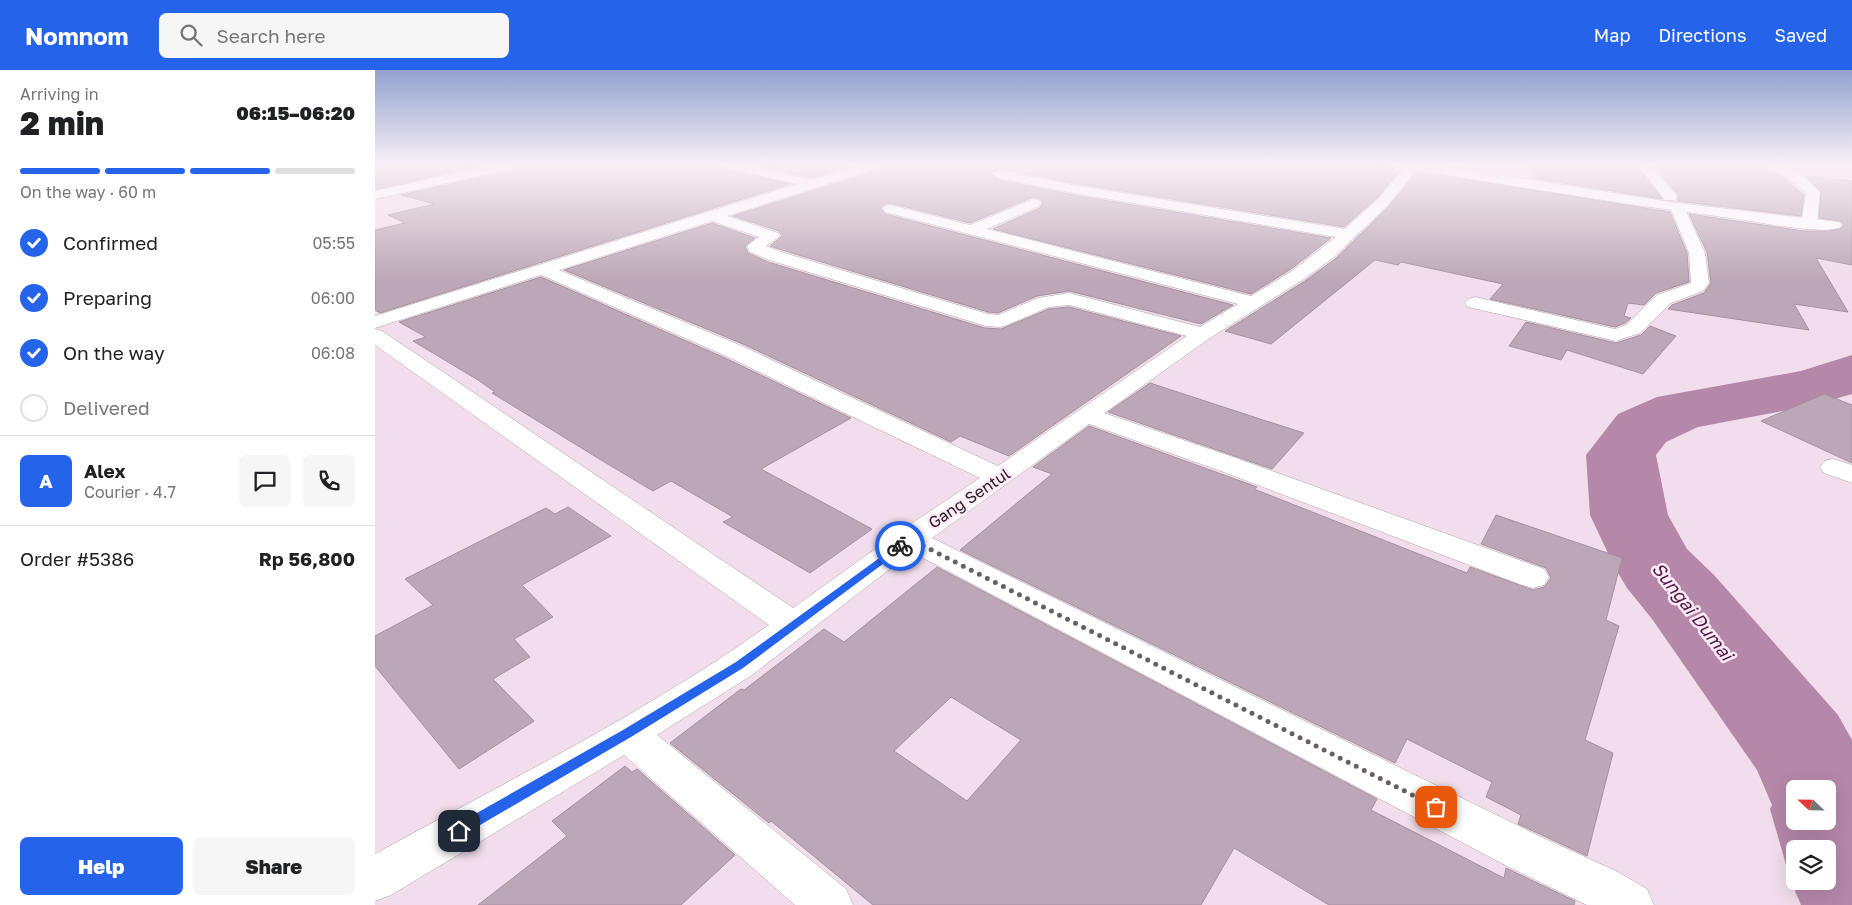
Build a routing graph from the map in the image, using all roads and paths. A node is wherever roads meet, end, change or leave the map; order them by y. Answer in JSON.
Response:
{"nodes":[{"id":1,"x":755,"y":203,"type":"edge"},
{"id":2,"x":1034,"y":203,"type":"dead end"},
{"id":3,"x":1159,"y":203,"type":"edge"},
{"id":4,"x":1382,"y":203,"type":"edge"},
{"id":5,"x":1674,"y":203,"type":"edge"},
{"id":6,"x":1681,"y":203,"type":"edge"},
{"id":7,"x":1812,"y":203,"type":"edge"},
{"id":8,"x":890,"y":209,"type":"dead end"},
{"id":9,"x":713,"y":216,"type":"junction"},
{"id":10,"x":1810,"y":222,"type":"junction"},
{"id":11,"x":1850,"y":227,"type":"dead end"},
{"id":12,"x":972,"y":230,"type":"junction"},
{"id":13,"x":1349,"y":234,"type":"junction"},
{"id":14,"x":544,"y":270,"type":"junction"},
{"id":15,"x":1252,"y":302,"type":"junction"},
{"id":16,"x":1475,"y":303,"type":"dead end"},
{"id":17,"x":375,"y":322,"type":"edge"},
{"id":18,"x":1203,"y":334,"type":"junction"},
{"id":19,"x":375,"y":335,"type":"edge"},
{"id":20,"x":1086,"y":415,"type":"junction"},
{"id":21,"x":1001,"y":478,"type":"junction"},
{"id":22,"x":910,"y":539,"type":"junction"},
{"id":23,"x":1533,"y":577,"type":"dead end"},
{"id":24,"x":794,"y":626,"type":"junction"},
{"id":25,"x":627,"y":734,"type":"junction"},
{"id":26,"x":375,"y":879,"type":"edge"},
{"id":27,"x":830,"y":905,"type":"edge"},
{"id":28,"x":1631,"y":905,"type":"edge"}],
"edges":[{"from":1,"to":9,"type":"street"},
{"from":2,"to":12,"type":"street"},
{"from":3,"to":13,"type":"street"},
{"from":4,"to":13,"type":"street","name":"Gang Sentul"},
{"from":5,"to":16,"type":"street"},
{"from":6,"to":10,"type":"street"},
{"from":7,"to":10,"type":"street"},
{"from":8,"to":12,"type":"street"},
{"from":9,"to":14,"type":"street"},
{"from":9,"to":18,"type":"street"},
{"from":10,"to":11,"type":"street"},
{"from":12,"to":15,"type":"street"},
{"from":13,"to":15,"type":"street","name":"Gang Sentul"},
{"from":14,"to":17,"type":"street"},
{"from":14,"to":21,"type":"street"},
{"from":15,"to":18,"type":"street","name":"Gang Sentul"},
{"from":18,"to":20,"type":"street","name":"Gang Sentul"},
{"from":19,"to":24,"type":"street"},
{"from":20,"to":21,"type":"street","name":"Gang Sentul"},
{"from":20,"to":23,"type":"street"},
{"from":21,"to":22,"type":"street","name":"Gang Sentul"},
{"from":22,"to":24,"type":"street","name":"Gang Sentul"},
{"from":22,"to":28,"type":"street"},
{"from":24,"to":25,"type":"street","name":"Gang Sentul"},
{"from":25,"to":26,"type":"street","name":"Gang Sentul"},
{"from":25,"to":27,"type":"street"}]}
